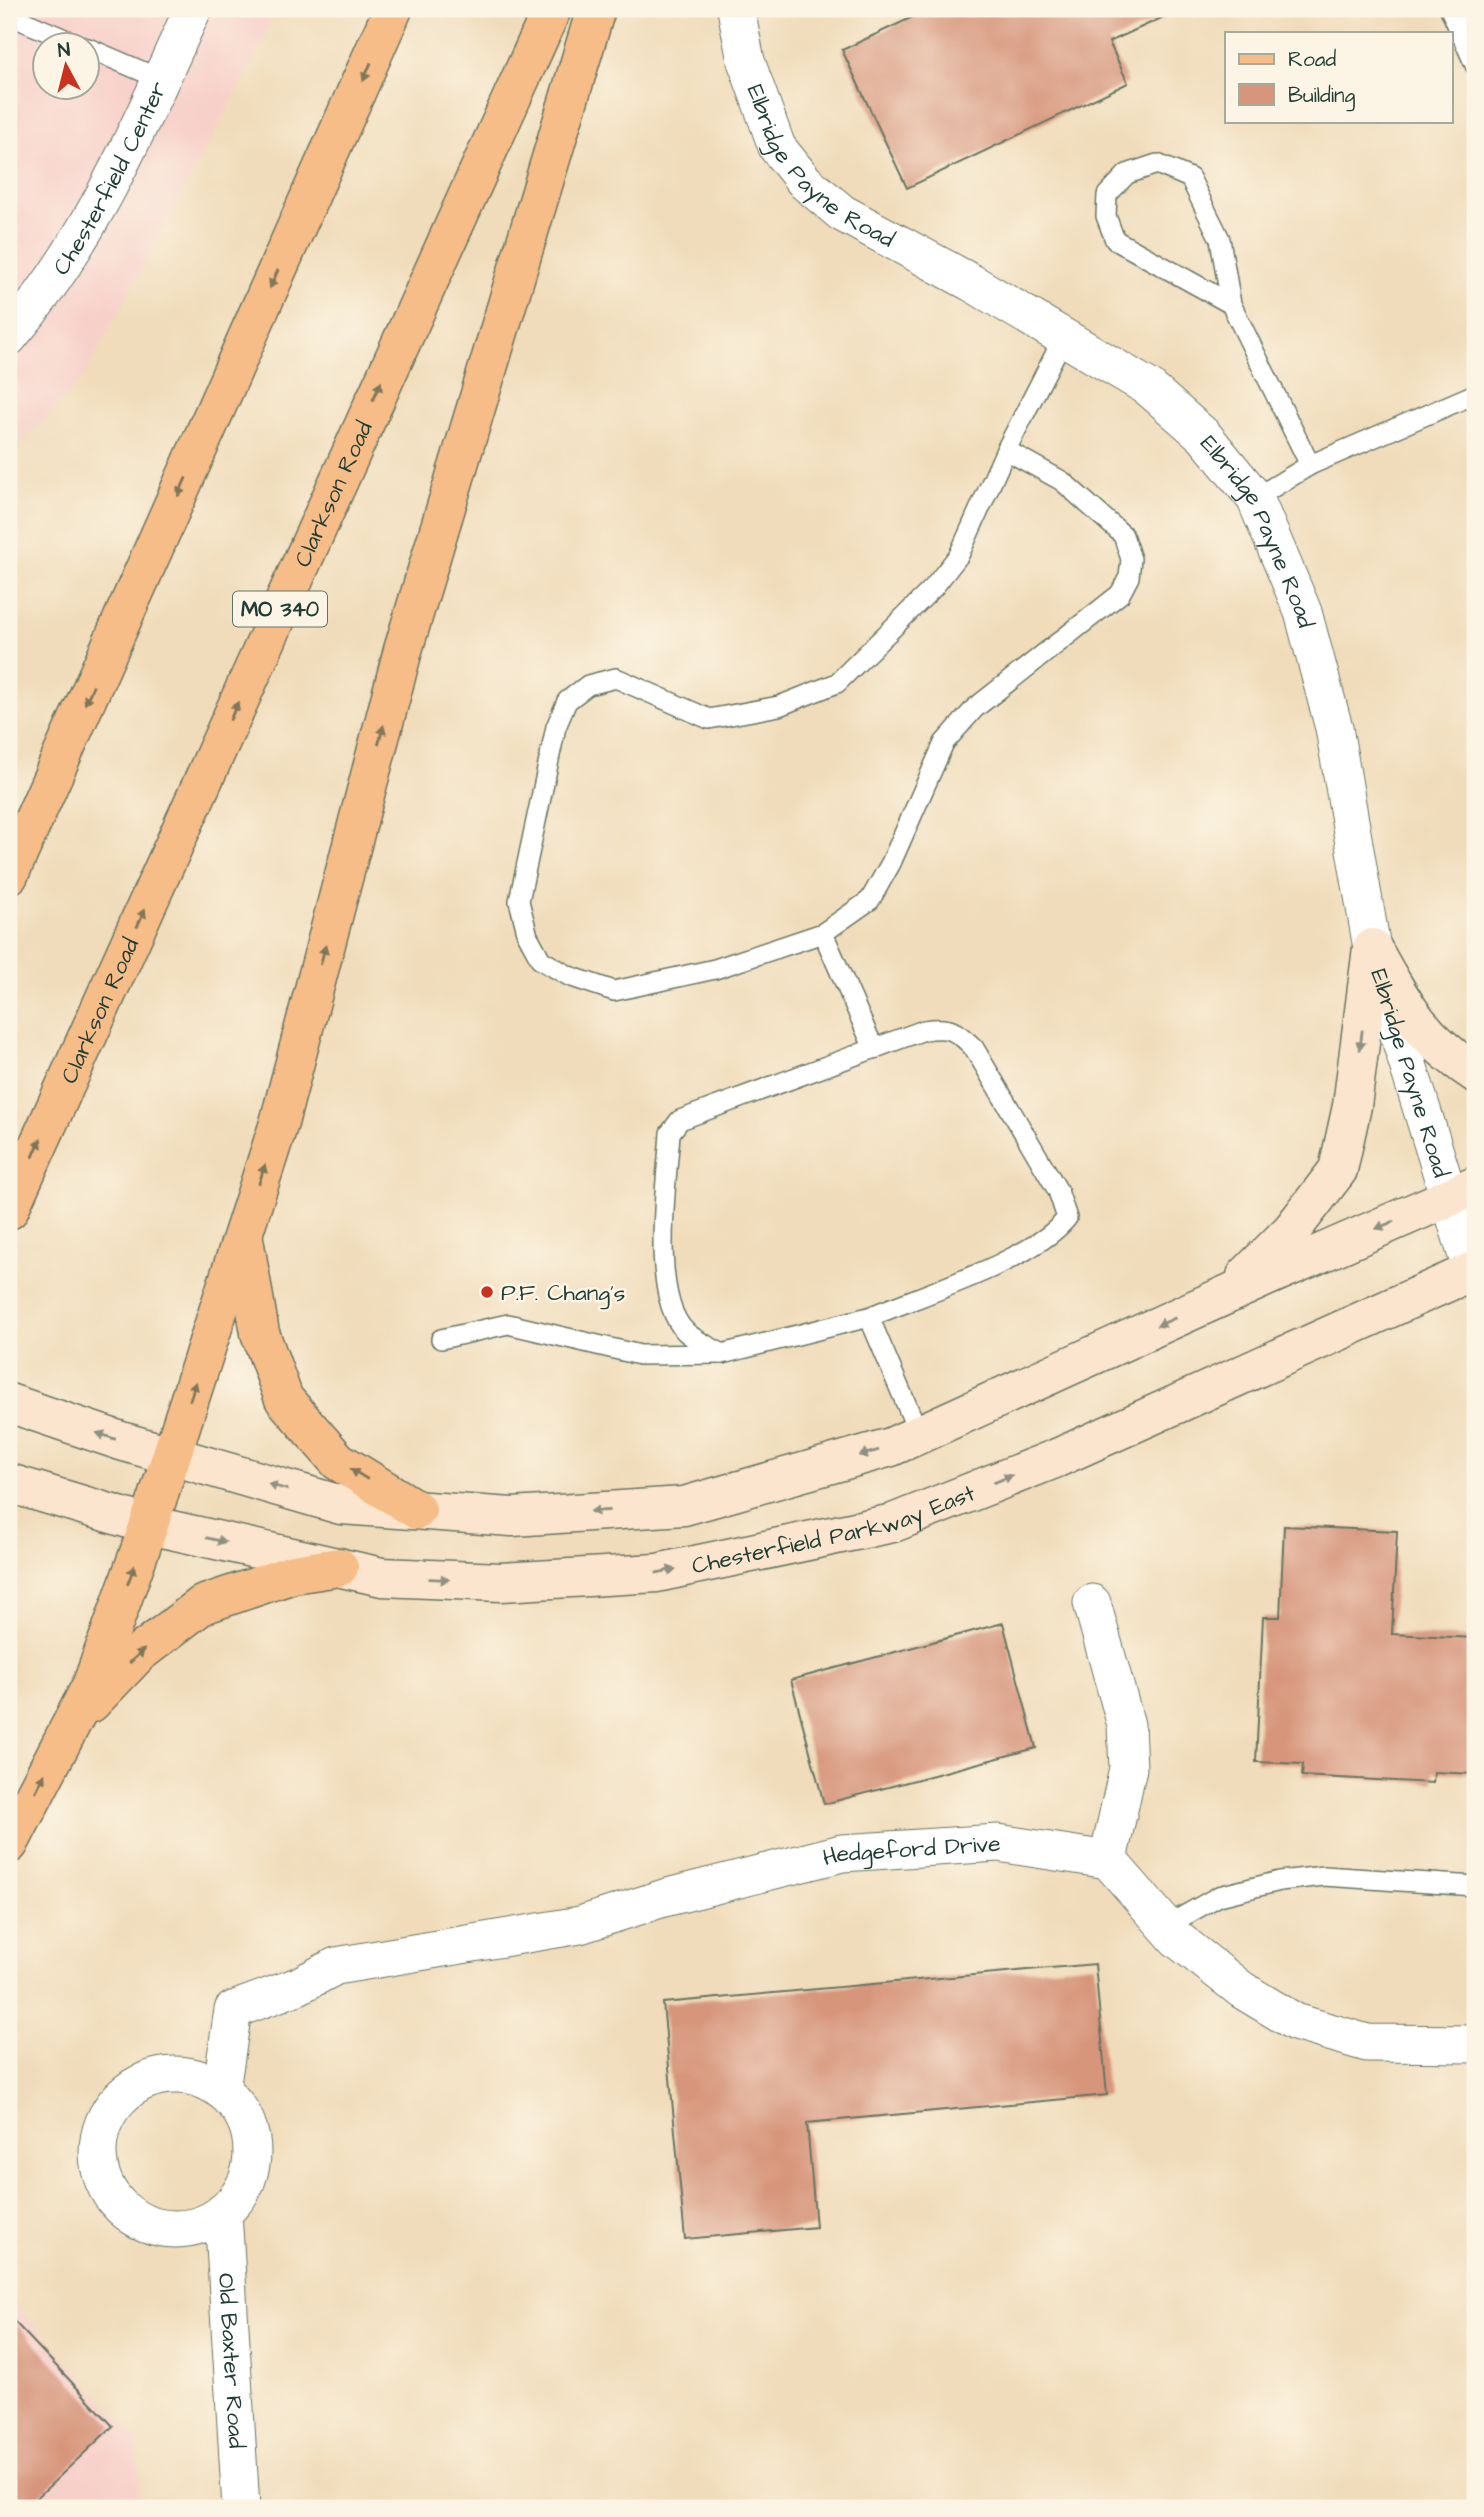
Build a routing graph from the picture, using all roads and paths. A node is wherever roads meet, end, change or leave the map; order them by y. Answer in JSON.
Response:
{"nodes":[{"id":1,"x":193,"y":9,"type":"edge"},
{"id":2,"x":394,"y":9,"type":"edge"},
{"id":3,"x":552,"y":9,"type":"edge"},
{"id":4,"x":596,"y":9,"type":"edge"},
{"id":5,"x":736,"y":9,"type":"edge"},
{"id":6,"x":1450,"y":9,"type":"edge"},
{"id":7,"x":9,"y":15,"type":"edge"},
{"id":8,"x":48,"y":32,"type":"edge"},
{"id":9,"x":102,"y":54,"type":"edge"},
{"id":10,"x":1475,"y":65,"type":"edge"},
{"id":11,"x":160,"y":79,"type":"junction"},
{"id":12,"x":1231,"y":304,"type":"junction"},
{"id":13,"x":9,"y":337,"type":"edge"},
{"id":14,"x":1064,"y":337,"type":"junction"},
{"id":15,"x":1475,"y":394,"type":"edge"},
{"id":16,"x":1006,"y":450,"type":"junction"},
{"id":17,"x":1310,"y":465,"type":"junction"},
{"id":18,"x":1255,"y":498,"type":"junction"},
{"id":19,"x":9,"y":875,"type":"edge"},
{"id":20,"x":823,"y":933,"type":"junction"},
{"id":21,"x":1373,"y":948,"type":"junction"},
{"id":22,"x":874,"y":1049,"type":"junction"},
{"id":23,"x":1475,"y":1073,"type":"edge"},
{"id":24,"x":1461,"y":1192,"type":"edge"},
{"id":25,"x":9,"y":1210,"type":"edge"},
{"id":26,"x":243,"y":1234,"type":"junction"},
{"id":27,"x":1474,"y":1271,"type":"edge"},
{"id":28,"x":1228,"y":1294,"type":"junction"},
{"id":29,"x":869,"y":1317,"type":"junction"},
{"id":30,"x":441,"y":1339,"type":"dead end"},
{"id":31,"x":722,"y":1354,"type":"junction"},
{"id":32,"x":9,"y":1403,"type":"edge"},
{"id":33,"x":919,"y":1434,"type":"junction"},
{"id":34,"x":172,"y":1456,"type":"junction"},
{"id":35,"x":9,"y":1483,"type":"edge"},
{"id":36,"x":417,"y":1510,"type":"junction"},
{"id":37,"x":149,"y":1525,"type":"junction"},
{"id":38,"x":339,"y":1567,"type":"junction"},
{"id":39,"x":1092,"y":1603,"type":"dead end"},
{"id":40,"x":72,"y":1722,"type":"junction"},
{"id":41,"x":9,"y":1844,"type":"edge"},
{"id":42,"x":1108,"y":1860,"type":"junction"},
{"id":43,"x":1475,"y":1886,"type":"edge"},
{"id":44,"x":1166,"y":1926,"type":"junction"},
{"id":45,"x":1475,"y":2044,"type":"edge"},
{"id":46,"x":221,"y":2090,"type":"junction"},
{"id":47,"x":223,"y":2212,"type":"junction"},
{"id":48,"x":241,"y":2508,"type":"edge"}],
"edges":[{"from":1,"to":11,"type":"street","name":"Chesterfield Center"},
{"from":2,"to":19,"type":"main road","one_way":true},
{"from":25,"to":3,"type":"main road","name":"Clarkson Road","number":"MO 340","one_way":true},
{"from":26,"to":4,"type":"main road","one_way":true},
{"from":5,"to":14,"type":"street","name":"Elbridge Payne Road"},
{"from":6,"to":10,"type":"lane"},
{"from":7,"to":8,"type":"lane"},
{"from":9,"to":11,"type":"lane"},
{"from":11,"to":13,"type":"street","name":"Chesterfield Center"},
{"from":12,"to":12,"type":"lane"},
{"from":12,"to":17,"type":"lane"},
{"from":14,"to":16,"type":"lane"},
{"from":14,"to":18,"type":"street","name":"Elbridge Payne Road"},
{"from":15,"to":17,"type":"lane"},
{"from":16,"to":20,"type":"lane"},
{"from":16,"to":20,"type":"lane"},
{"from":17,"to":18,"type":"lane"},
{"from":18,"to":21,"type":"street","name":"Elbridge Payne Road"},
{"from":20,"to":22,"type":"lane"},
{"from":21,"to":23,"type":"street"},
{"from":21,"to":24,"type":"street","name":"Elbridge Payne Road"},
{"from":21,"to":28,"type":"street","one_way":true},
{"from":22,"to":29,"type":"lane"},
{"from":22,"to":31,"type":"lane"},
{"from":24,"to":27,"type":"street","name":"Elbridge Payne Road"},
{"from":24,"to":28,"type":"street","one_way":true},
{"from":34,"to":26,"type":"main road","one_way":true},
{"from":36,"to":26,"type":"main road","one_way":true},
{"from":38,"to":27,"type":"street","name":"Chesterfield Parkway East","one_way":true},
{"from":28,"to":33,"type":"street","one_way":true},
{"from":29,"to":31,"type":"lane"},
{"from":29,"to":33,"type":"lane"},
{"from":30,"to":31,"type":"lane"},
{"from":34,"to":32,"type":"street","one_way":true},
{"from":33,"to":36,"type":"street","one_way":true},
{"from":36,"to":34,"type":"street","one_way":true},
{"from":34,"to":37,"type":"main road"},
{"from":35,"to":37,"type":"street","name":"Chesterfield Parkway East"},
{"from":37,"to":38,"type":"street","name":"Chesterfield Parkway East","one_way":true},
{"from":40,"to":37,"type":"main road","one_way":true},
{"from":40,"to":38,"type":"main road","one_way":true},
{"from":39,"to":42,"type":"street"},
{"from":41,"to":40,"type":"main road","one_way":true},
{"from":42,"to":44,"type":"street"},
{"from":42,"to":46,"type":"street","name":"Hedgeford Drive"},
{"from":43,"to":44,"type":"lane"},
{"from":44,"to":45,"type":"street"},
{"from":46,"to":47,"type":"street"},
{"from":46,"to":47,"type":"street"},
{"from":47,"to":48,"type":"street","name":"Old Baxter Road"}]}
